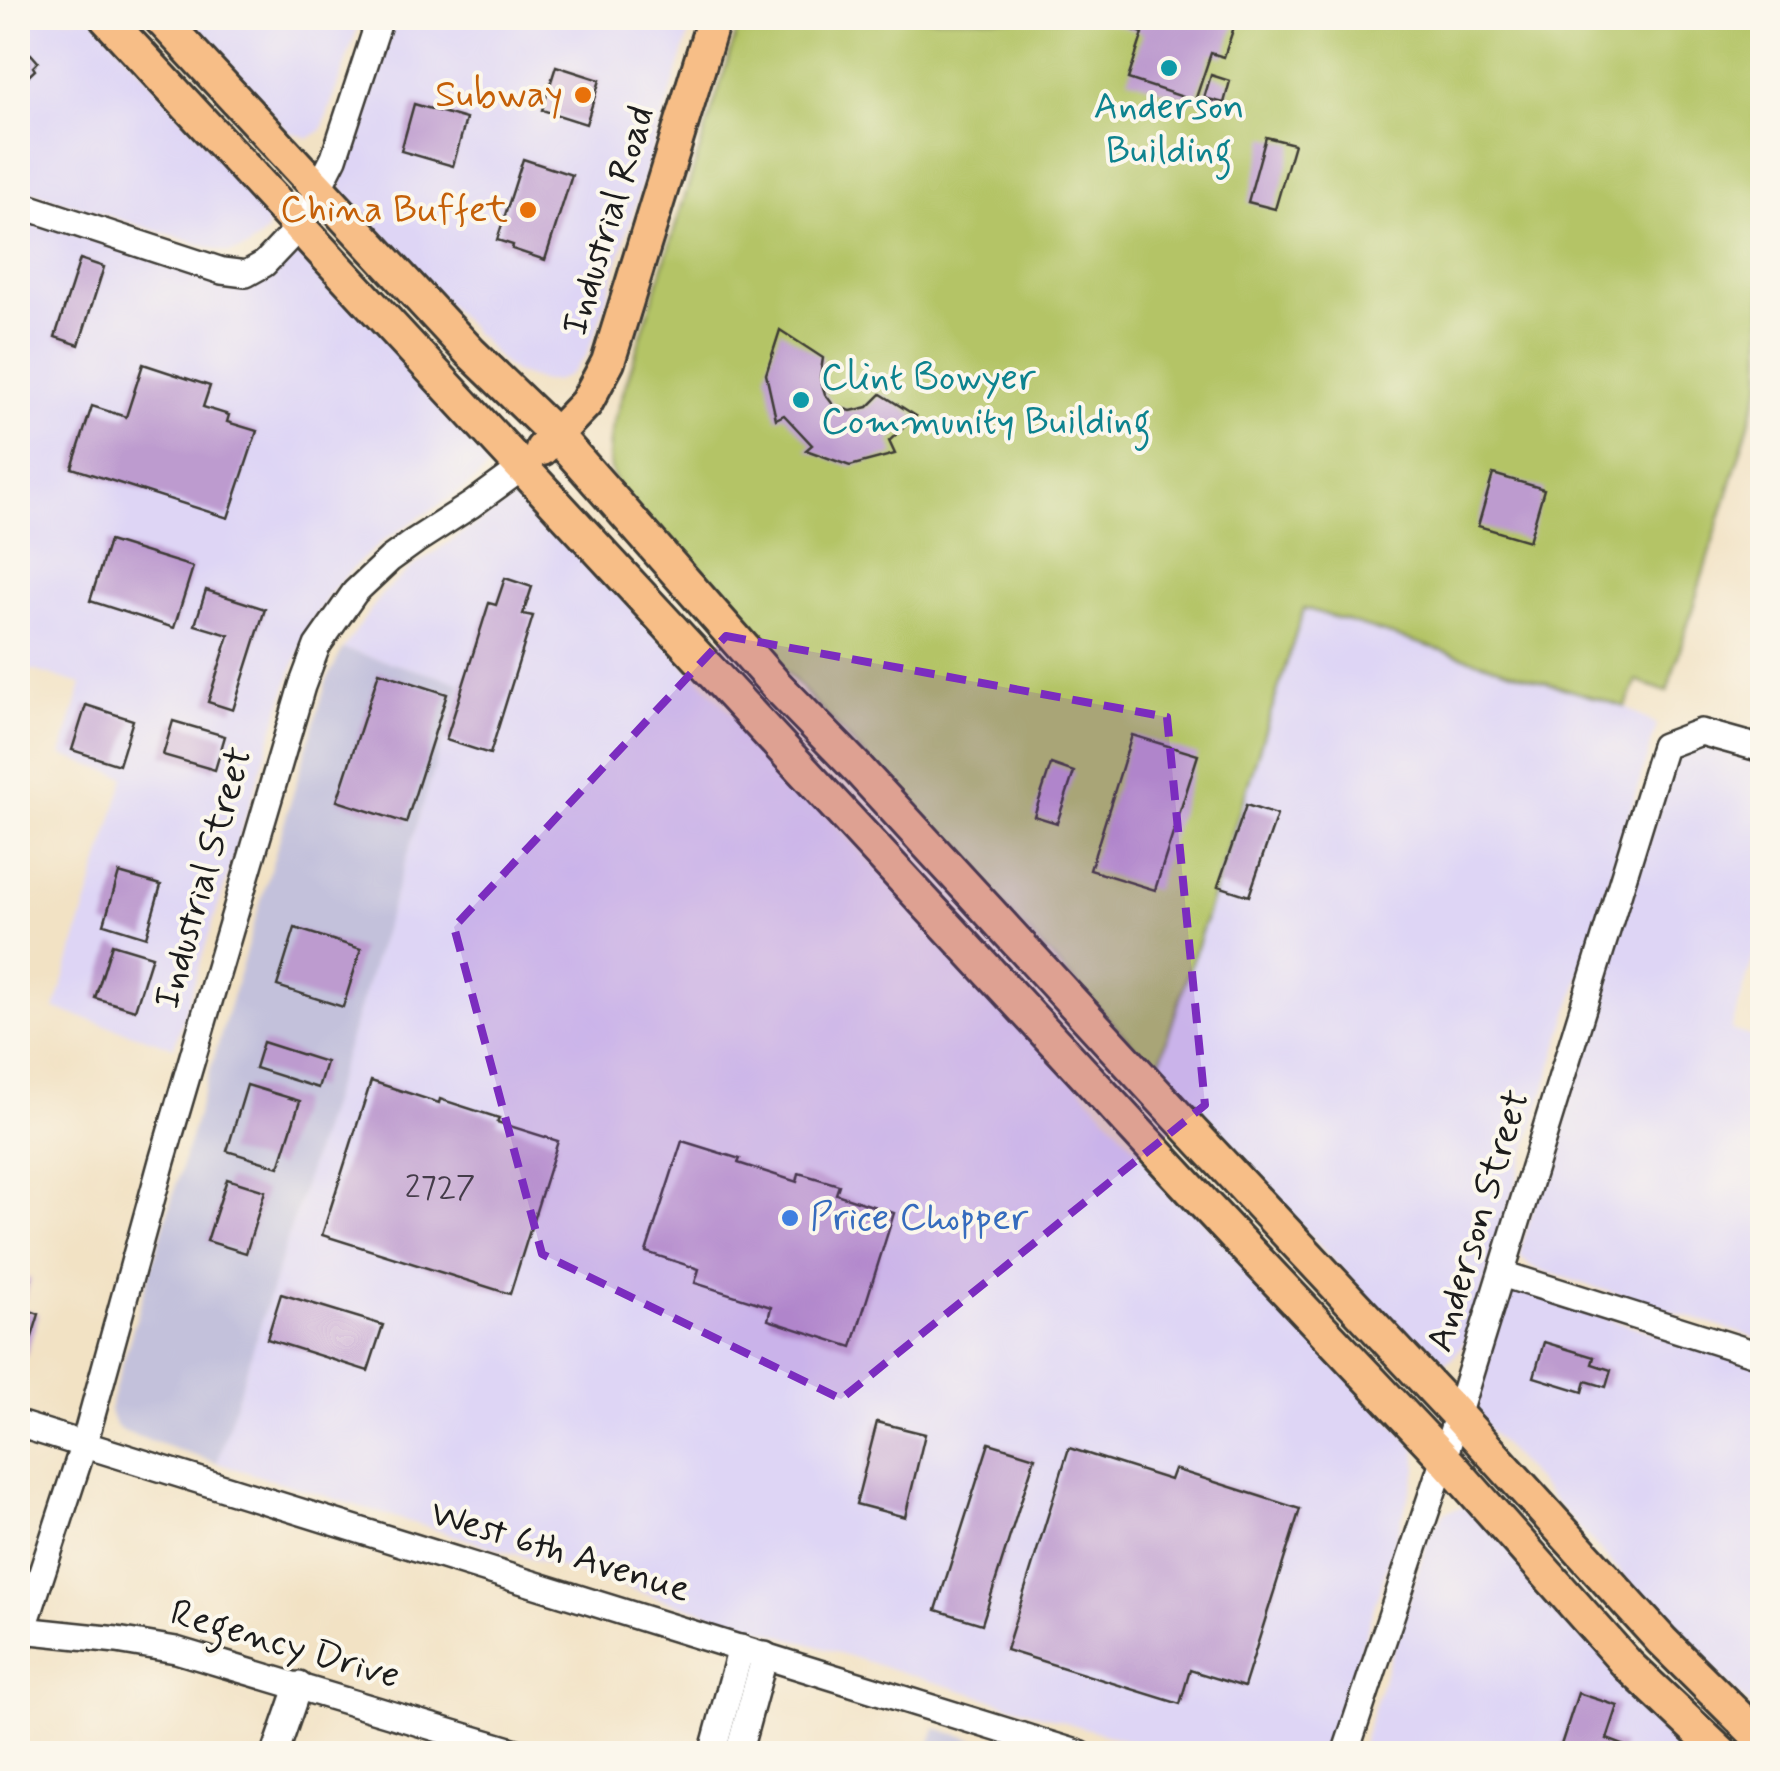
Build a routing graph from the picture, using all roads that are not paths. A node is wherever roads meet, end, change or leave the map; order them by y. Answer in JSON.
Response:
{"nodes":[{"id":1,"x":106,"y":18,"type":"edge"},
{"id":2,"x":160,"y":18,"type":"edge"},
{"id":3,"x":380,"y":18,"type":"edge"},
{"id":4,"x":714,"y":18,"type":"edge"},
{"id":5,"x":318,"y":189,"type":"junction"},
{"id":6,"x":18,"y":204,"type":"edge"},
{"id":7,"x":299,"y":227,"type":"junction"},
{"id":8,"x":556,"y":435,"type":"junction"},
{"id":9,"x":523,"y":467,"type":"junction"},
{"id":10,"x":1762,"y":750,"type":"edge"},
{"id":11,"x":1502,"y":1274,"type":"junction"},
{"id":12,"x":1762,"y":1356,"type":"edge"},
{"id":13,"x":1458,"y":1416,"type":"junction"},
{"id":14,"x":18,"y":1424,"type":"edge"},
{"id":15,"x":84,"y":1444,"type":"junction"},
{"id":16,"x":1444,"y":1458,"type":"junction"},
{"id":17,"x":20,"y":1638,"type":"edge"},
{"id":18,"x":753,"y":1652,"type":"junction"},
{"id":19,"x":299,"y":1685,"type":"junction"},
{"id":20,"x":1762,"y":1740,"type":"edge"},
{"id":21,"x":275,"y":1754,"type":"edge"},
{"id":22,"x":523,"y":1754,"type":"edge"},
{"id":23,"x":712,"y":1754,"type":"edge"},
{"id":24,"x":738,"y":1754,"type":"edge"},
{"id":25,"x":1080,"y":1754,"type":"edge"},
{"id":26,"x":1345,"y":1754,"type":"edge"},
{"id":27,"x":1722,"y":1754,"type":"edge"}],
"edges":[{"from":1,"to":7,"type":"main road"},
{"from":2,"to":5,"type":"main road"},
{"from":3,"to":5,"type":"street"},
{"from":4,"to":8,"type":"main road","name":"Industrial Road"},
{"from":5,"to":7,"type":"street"},
{"from":5,"to":8,"type":"main road"},
{"from":6,"to":7,"type":"street"},
{"from":7,"to":9,"type":"main road"},
{"from":8,"to":9,"type":"main road","name":"Industrial Street"},
{"from":8,"to":13,"type":"main road"},
{"from":9,"to":15,"type":"street","name":"Industrial Street"},
{"from":9,"to":16,"type":"main road"},
{"from":10,"to":11,"type":"street","name":"Anderson Street"},
{"from":11,"to":12,"type":"street"},
{"from":11,"to":13,"type":"street","name":"Anderson Street"},
{"from":13,"to":16,"type":"street","name":"Anderson Street"},
{"from":13,"to":20,"type":"main road"},
{"from":14,"to":15,"type":"street","name":"West 6th Avenue"},
{"from":15,"to":17,"type":"street","name":"Industrial Street"},
{"from":15,"to":18,"type":"street","name":"West 6th Avenue"},
{"from":16,"to":26,"type":"street","name":"Anderson Street"},
{"from":16,"to":27,"type":"main road"},
{"from":17,"to":19,"type":"street","name":"Regency Drive"},
{"from":18,"to":23,"type":"street"},
{"from":18,"to":24,"type":"street"},
{"from":18,"to":25,"type":"street","name":"West 6th Avenue"},
{"from":19,"to":21,"type":"street"},
{"from":19,"to":22,"type":"street","name":"Regency Drive"}]}
